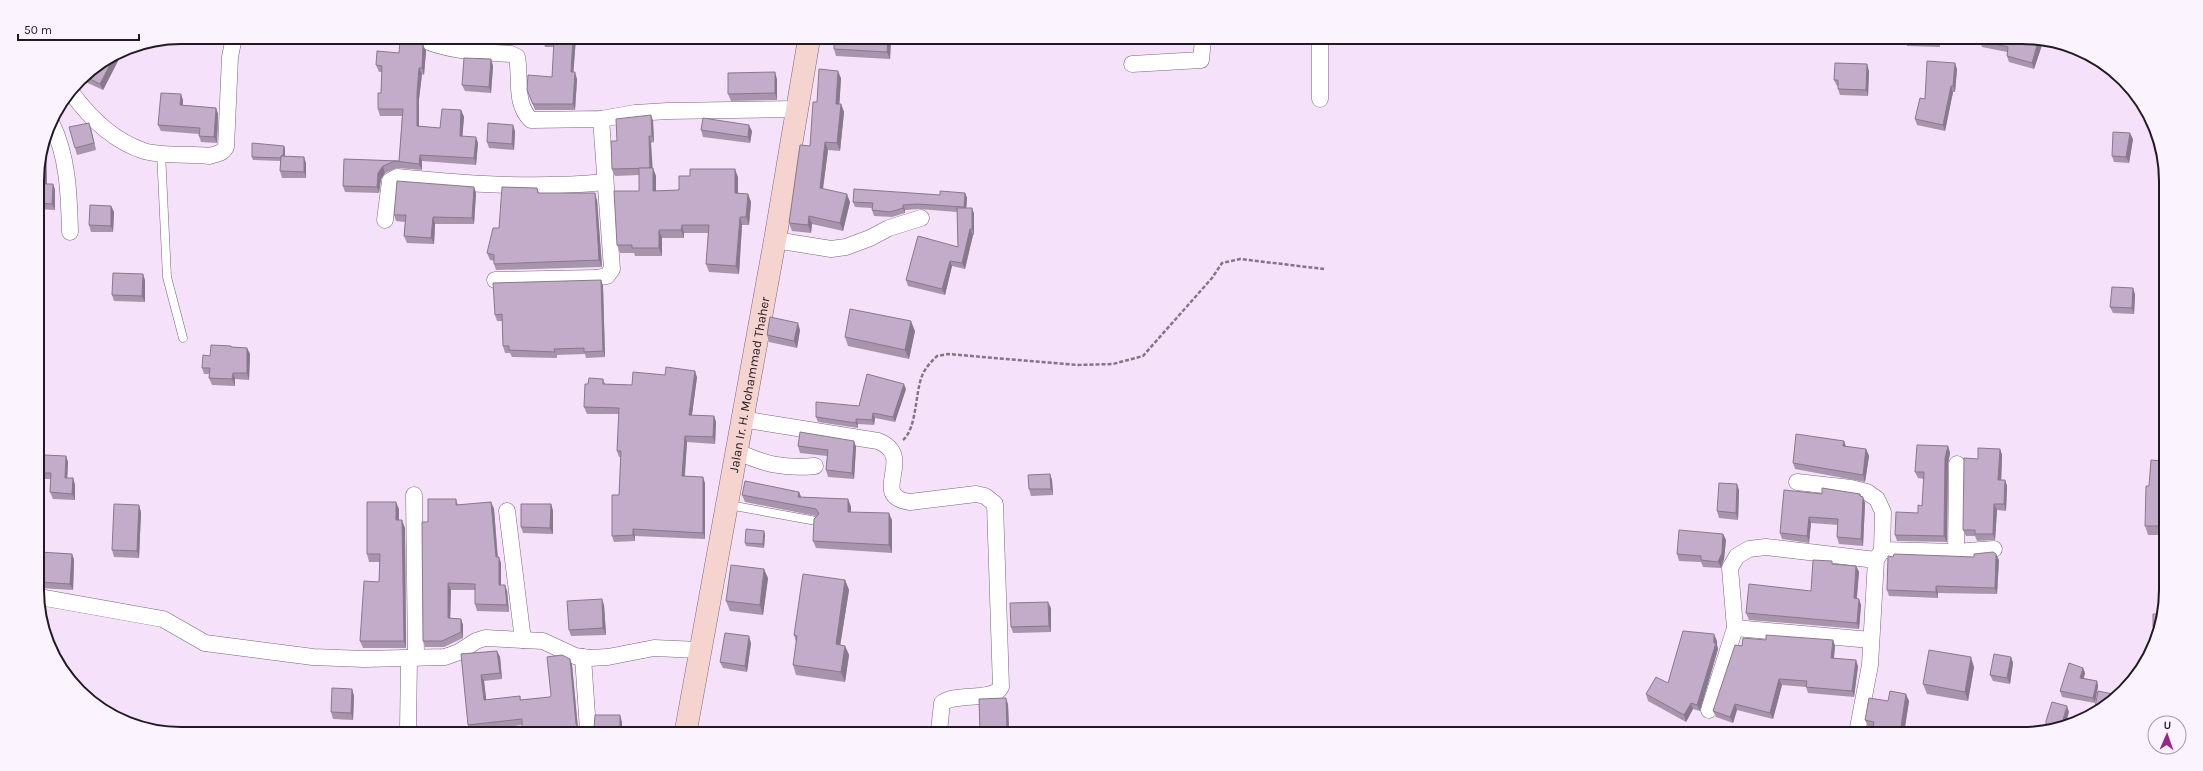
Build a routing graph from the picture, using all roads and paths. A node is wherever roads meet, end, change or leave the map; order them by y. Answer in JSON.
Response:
{"nodes":[{"id":1,"x":233,"y":44,"type":"edge"},
{"id":2,"x":434,"y":44,"type":"edge"},
{"id":3,"x":808,"y":44,"type":"edge"},
{"id":4,"x":1203,"y":44,"type":"edge"},
{"id":5,"x":1320,"y":44,"type":"edge"},
{"id":6,"x":1132,"y":64,"type":"dead end"},
{"id":7,"x":74,"y":95,"type":"edge"},
{"id":8,"x":1320,"y":99,"type":"dead end"},
{"id":9,"x":796,"y":110,"type":"junction"},
{"id":10,"x":601,"y":119,"type":"junction"},
{"id":11,"x":54,"y":128,"type":"edge"},
{"id":12,"x":160,"y":152,"type":"junction"},
{"id":13,"x":605,"y":182,"type":"junction"},
{"id":14,"x":921,"y":218,"type":"dead end"},
{"id":15,"x":386,"y":220,"type":"dead end"},
{"id":16,"x":70,"y":232,"type":"dead end"},
{"id":17,"x":775,"y":240,"type":"junction"},
{"id":18,"x":1324,"y":269,"type":"dead end"},
{"id":19,"x":495,"y":280,"type":"dead end"},
{"id":20,"x":183,"y":338,"type":"dead end"},
{"id":21,"x":741,"y":419,"type":"junction"},
{"id":22,"x":892,"y":450,"type":"junction"},
{"id":23,"x":736,"y":451,"type":"junction"},
{"id":24,"x":1958,"y":464,"type":"dead end"},
{"id":25,"x":815,"y":466,"type":"dead end"},
{"id":26,"x":1797,"y":482,"type":"dead end"},
{"id":27,"x":414,"y":495,"type":"dead end"},
{"id":28,"x":726,"y":504,"type":"junction"},
{"id":29,"x":507,"y":511,"type":"dead end"},
{"id":30,"x":816,"y":521,"type":"edge"},
{"id":31,"x":1994,"y":549,"type":"dead end"},
{"id":32,"x":1956,"y":552,"type":"junction"},
{"id":33,"x":1879,"y":555,"type":"junction"},
{"id":34,"x":44,"y":597,"type":"edge"},
{"id":35,"x":1735,"y":628,"type":"junction"},
{"id":36,"x":523,"y":640,"type":"junction"},
{"id":37,"x":1871,"y":640,"type":"junction"},
{"id":38,"x":699,"y":650,"type":"junction"},
{"id":39,"x":583,"y":657,"type":"junction"},
{"id":40,"x":412,"y":658,"type":"junction"},
{"id":41,"x":1709,"y":710,"type":"dead end"},
{"id":42,"x":408,"y":727,"type":"edge"},
{"id":43,"x":588,"y":727,"type":"edge"},
{"id":44,"x":686,"y":727,"type":"edge"},
{"id":45,"x":939,"y":727,"type":"edge"},
{"id":46,"x":1858,"y":727,"type":"edge"}],
"edges":[{"from":1,"to":12,"type":"street"},
{"from":2,"to":10,"type":"street"},
{"from":3,"to":9,"type":"main road","name":"Jalan Ir. H. Mohammad Thaher"},
{"from":4,"to":6,"type":"street"},
{"from":5,"to":8,"type":"street"},
{"from":7,"to":12,"type":"street"},
{"from":9,"to":10,"type":"street"},
{"from":9,"to":17,"type":"main road","name":"Jalan Ir. H. Mohammad Thaher"},
{"from":10,"to":13,"type":"street"},
{"from":11,"to":16,"type":"street"},
{"from":12,"to":20,"type":"lane"},
{"from":13,"to":15,"type":"street"},
{"from":13,"to":19,"type":"street"},
{"from":14,"to":17,"type":"street"},
{"from":17,"to":21,"type":"main road","name":"Jalan Ir. H. Mohammad Thaher"},
{"from":18,"to":22,"type":"path"},
{"from":21,"to":22,"type":"street"},
{"from":21,"to":23,"type":"main road","name":"Jalan Ir. H. Mohammad Thaher"},
{"from":22,"to":45,"type":"street"},
{"from":23,"to":25,"type":"street"},
{"from":23,"to":28,"type":"main road","name":"Jalan Ir. H. Mohammad Thaher"},
{"from":24,"to":32,"type":"street"},
{"from":26,"to":33,"type":"street"},
{"from":27,"to":40,"type":"street"},
{"from":28,"to":30,"type":"lane"},
{"from":28,"to":38,"type":"main road","name":"Jalan Ir. H. Mohammad Thaher"},
{"from":29,"to":36,"type":"street"},
{"from":31,"to":32,"type":"street"},
{"from":32,"to":33,"type":"street"},
{"from":33,"to":35,"type":"street"},
{"from":33,"to":37,"type":"street"},
{"from":34,"to":40,"type":"street"},
{"from":35,"to":37,"type":"street"},
{"from":35,"to":41,"type":"street"},
{"from":36,"to":39,"type":"street"},
{"from":36,"to":40,"type":"street"},
{"from":37,"to":46,"type":"street"},
{"from":38,"to":39,"type":"street"},
{"from":38,"to":44,"type":"main road","name":"Jalan Ir. H. Mohammad Thaher"},
{"from":39,"to":43,"type":"street"},
{"from":40,"to":42,"type":"street"}]}
